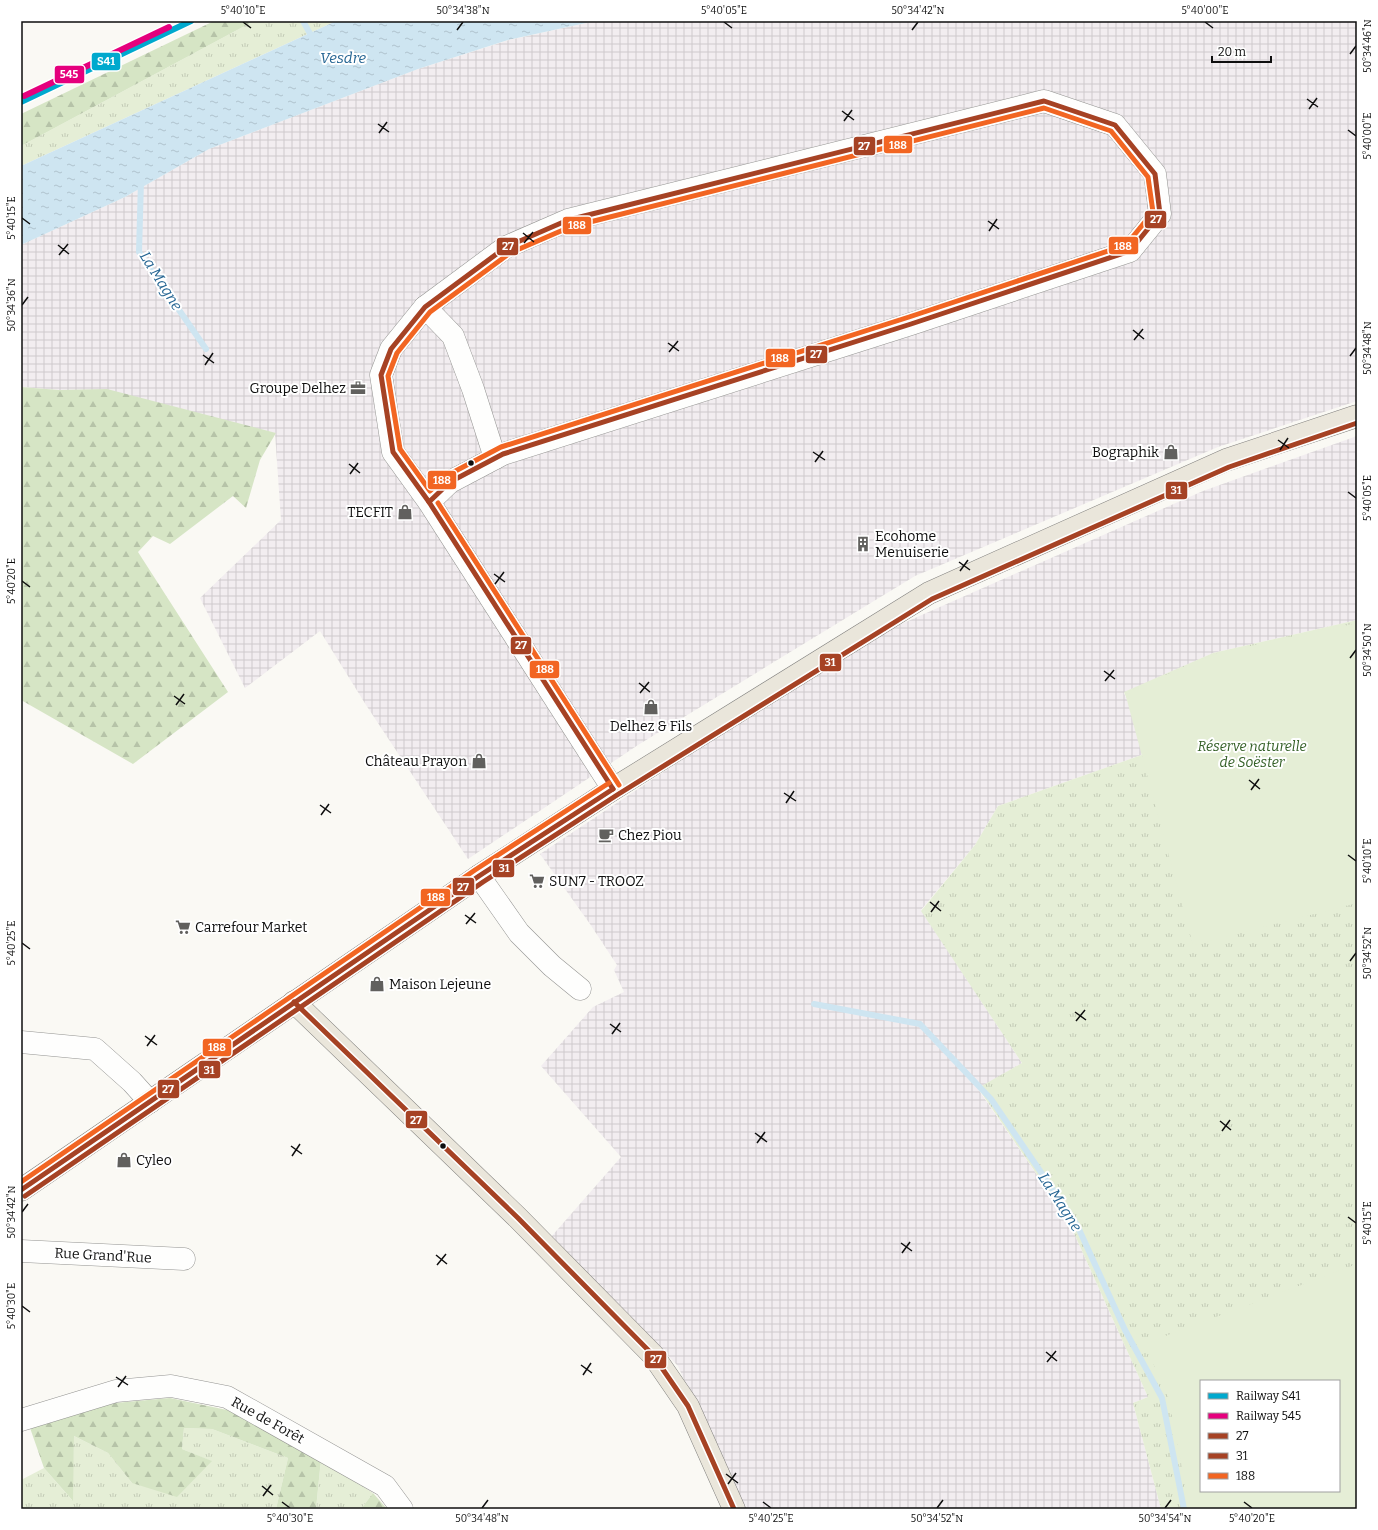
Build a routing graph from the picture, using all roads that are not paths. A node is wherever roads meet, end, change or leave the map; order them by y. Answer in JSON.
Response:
{"nodes":[{"id":1,"x":425,"y":307,"type":"junction"},
{"id":2,"x":1357,"y":416,"type":"edge"},
{"id":3,"x":495,"y":458,"type":"junction"},
{"id":4,"x":429,"y":502,"type":"junction"},
{"id":5,"x":613,"y":789,"type":"junction"},
{"id":6,"x":479,"y":876,"type":"junction"},
{"id":7,"x":580,"y":989,"type":"dead end"},
{"id":8,"x":294,"y":1002,"type":"junction"},
{"id":9,"x":21,"y":1042,"type":"edge"},
{"id":10,"x":150,"y":1102,"type":"junction"},
{"id":11,"x":21,"y":1190,"type":"edge"},
{"id":12,"x":21,"y":1251,"type":"edge"},
{"id":13,"x":184,"y":1259,"type":"dead end"},
{"id":14,"x":21,"y":1420,"type":"edge"},
{"id":15,"x":402,"y":1509,"type":"edge"},
{"id":16,"x":734,"y":1509,"type":"edge"}],
"edges":[{"from":1,"to":3,"type":"street"},
{"from":1,"to":3,"type":"street"},
{"from":1,"to":4,"type":"street"},
{"from":2,"to":5,"type":"main road"},
{"from":3,"to":4,"type":"street"},
{"from":4,"to":5,"type":"street"},
{"from":5,"to":6,"type":"main road"},
{"from":6,"to":7,"type":"street"},
{"from":6,"to":8,"type":"main road"},
{"from":8,"to":10,"type":"main road"},
{"from":8,"to":16,"type":"main road"},
{"from":9,"to":10,"type":"street"},
{"from":10,"to":11,"type":"main road"},
{"from":12,"to":13,"type":"street","name":"Rue Grand'Rue"},
{"from":14,"to":15,"type":"street","name":"Rue de Forêt"}]}
